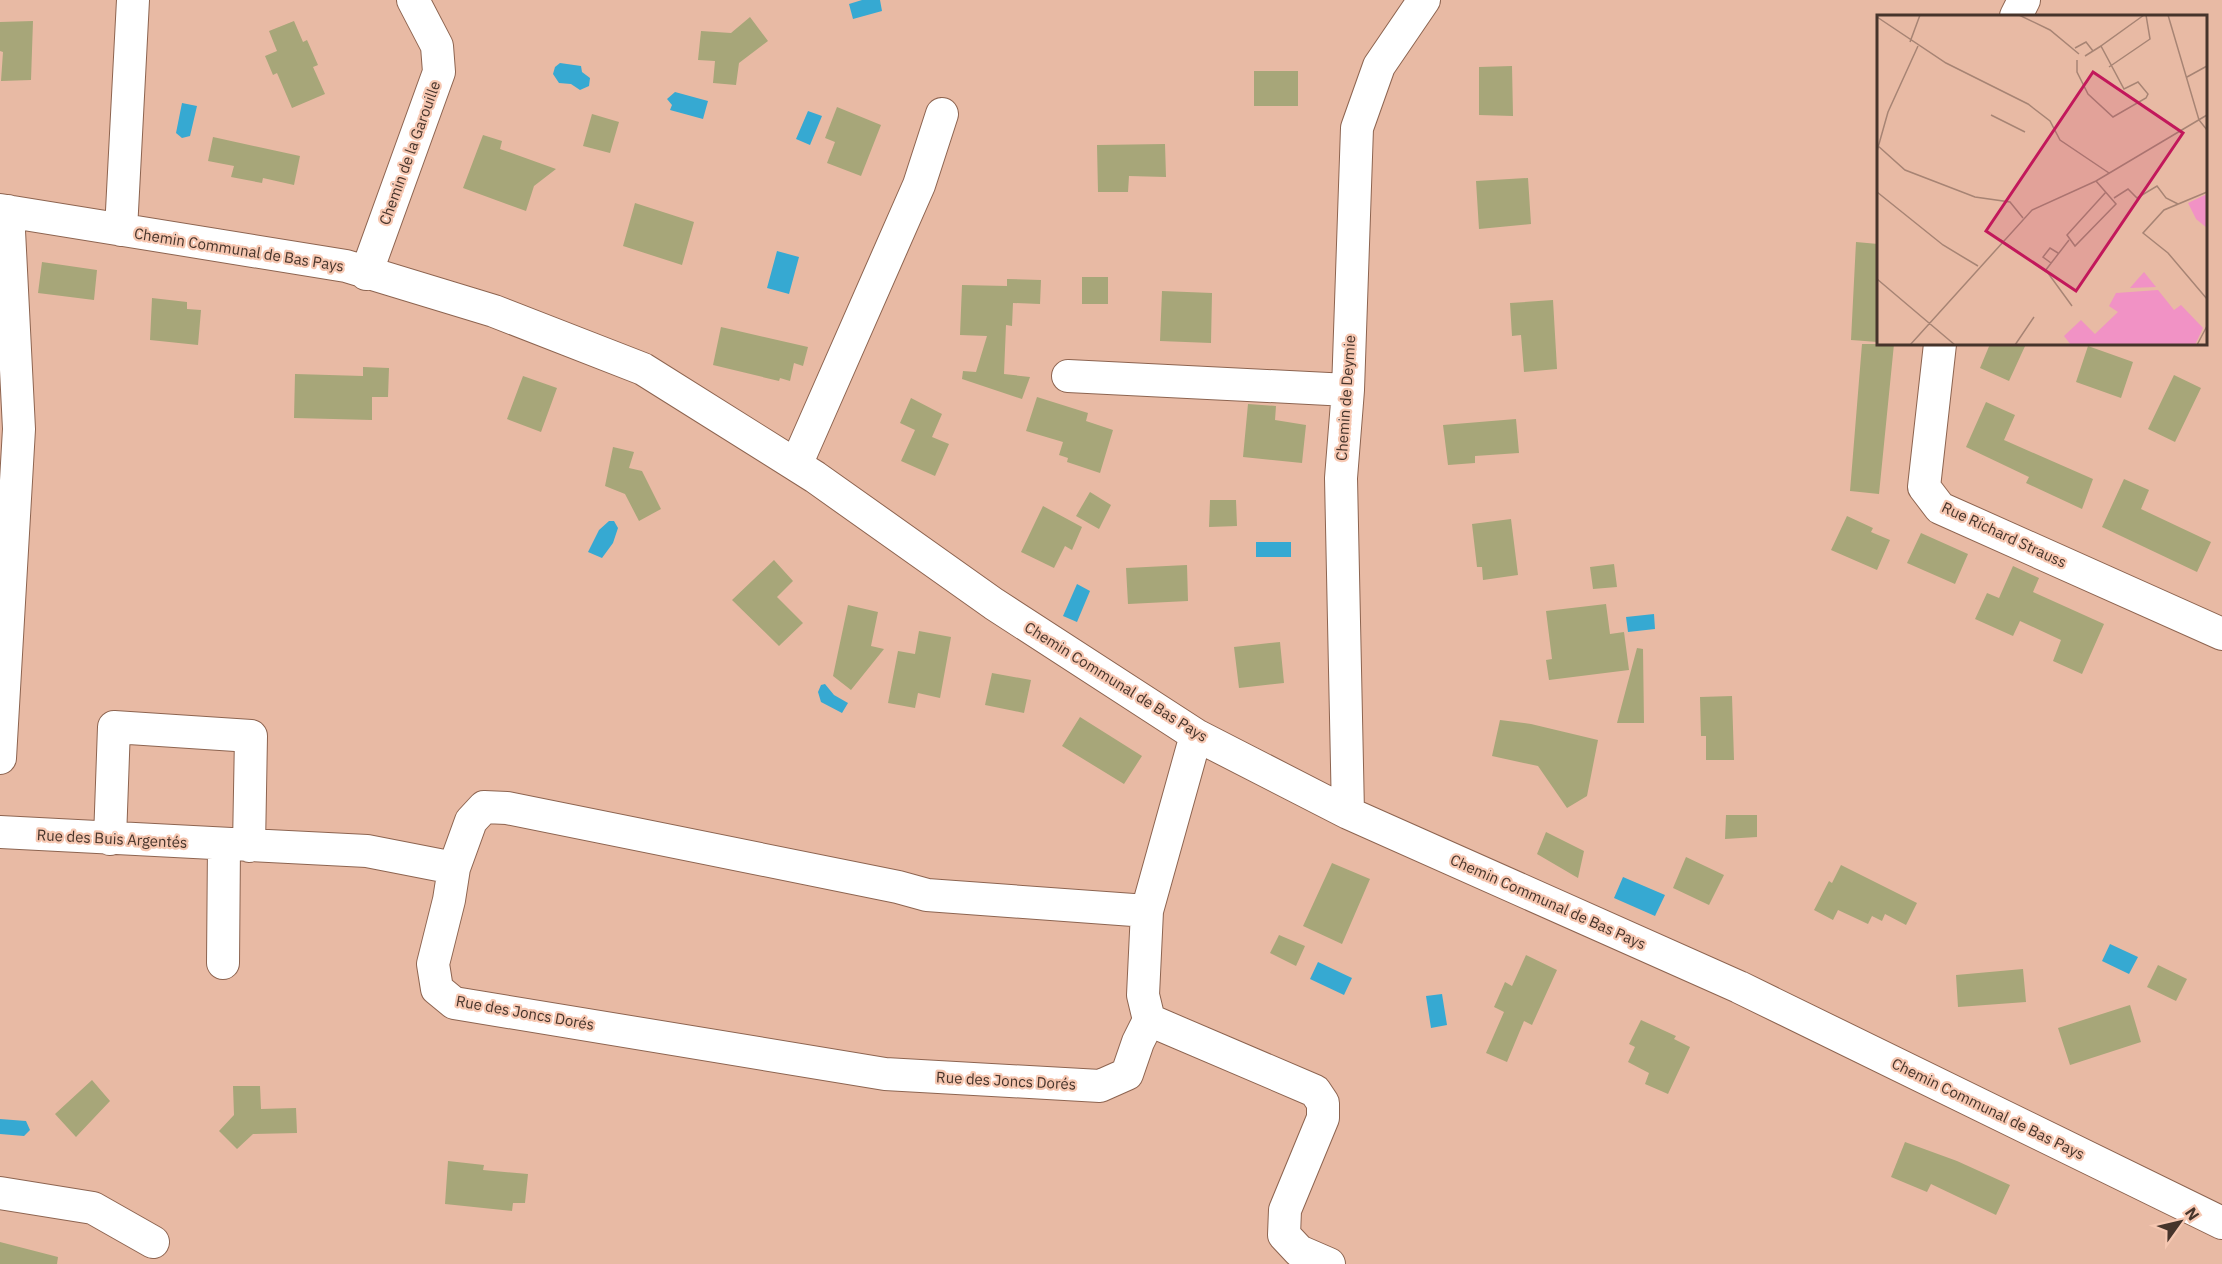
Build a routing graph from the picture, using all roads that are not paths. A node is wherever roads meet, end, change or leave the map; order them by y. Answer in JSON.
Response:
{"nodes":[{"id":1,"x":133,"y":0,"type":"edge"},
{"id":2,"x":413,"y":0,"type":"edge"},
{"id":3,"x":1424,"y":0,"type":"edge"},
{"id":4,"x":2024,"y":0,"type":"edge"},
{"id":5,"x":2016,"y":15,"type":"edge"},
{"id":6,"x":942,"y":114,"type":"dead end"},
{"id":7,"x":4,"y":211,"type":"edge"},
{"id":8,"x":121,"y":230,"type":"junction"},
{"id":9,"x":366,"y":274,"type":"junction"},
{"id":10,"x":1940,"y":345,"type":"edge"},
{"id":11,"x":1068,"y":376,"type":"dead end"},
{"id":12,"x":1348,"y":390,"type":"junction"},
{"id":13,"x":796,"y":465,"type":"junction"},
{"id":14,"x":2222,"y":634,"type":"edge"},
{"id":15,"x":1196,"y":735,"type":"junction"},
{"id":16,"x":0,"y":758,"type":"edge"},
{"id":17,"x":1348,"y":813,"type":"junction"},
{"id":18,"x":0,"y":832,"type":"edge"},
{"id":19,"x":110,"y":839,"type":"junction"},
{"id":20,"x":236,"y":846,"type":"junction"},
{"id":21,"x":454,"y":868,"type":"junction"},
{"id":22,"x":1147,"y":911,"type":"junction"},
{"id":23,"x":223,"y":963,"type":"dead end"},
{"id":24,"x":1149,"y":1020,"type":"junction"},
{"id":25,"x":0,"y":1193,"type":"edge"},
{"id":26,"x":2222,"y":1223,"type":"edge"},
{"id":27,"x":153,"y":1242,"type":"dead end"},
{"id":28,"x":1329,"y":1264,"type":"edge"}],
"edges":[{"from":1,"to":8,"type":"street"},
{"from":2,"to":9,"type":"street","name":"Chemin de la Garouille"},
{"from":3,"to":12,"type":"street","name":"Chemin de Deymie"},
{"from":4,"to":5,"type":"street"},
{"from":6,"to":13,"type":"street"},
{"from":7,"to":8,"type":"street","name":"Chemin Communal de Bas Pays"},
{"from":7,"to":16,"type":"street"},
{"from":8,"to":9,"type":"street","name":"Chemin Communal de Bas Pays"},
{"from":9,"to":13,"type":"street","name":"Chemin Communal de Bas Pays"},
{"from":10,"to":14,"type":"street","name":"Rue Richard Strauss"},
{"from":11,"to":12,"type":"street"},
{"from":12,"to":17,"type":"street","name":"Chemin de Deymie"},
{"from":13,"to":15,"type":"street","name":"Chemin Communal de Bas Pays"},
{"from":15,"to":17,"type":"street","name":"Chemin Communal de Bas Pays"},
{"from":15,"to":22,"type":"street"},
{"from":17,"to":26,"type":"street","name":"Chemin Communal de Bas Pays"},
{"from":18,"to":19,"type":"street","name":"Rue des Buis Argentés"},
{"from":19,"to":20,"type":"street","name":"Rue des Buis Argentés"},
{"from":19,"to":20,"type":"street"},
{"from":20,"to":21,"type":"street","name":"Rue des Buis Argentés"},
{"from":20,"to":23,"type":"street"},
{"from":21,"to":22,"type":"street","name":"Rue des Joncs Dorés"},
{"from":21,"to":24,"type":"street","name":"Rue des Joncs Dorés"},
{"from":22,"to":24,"type":"street"},
{"from":24,"to":28,"type":"street"},
{"from":25,"to":27,"type":"street"}]}
